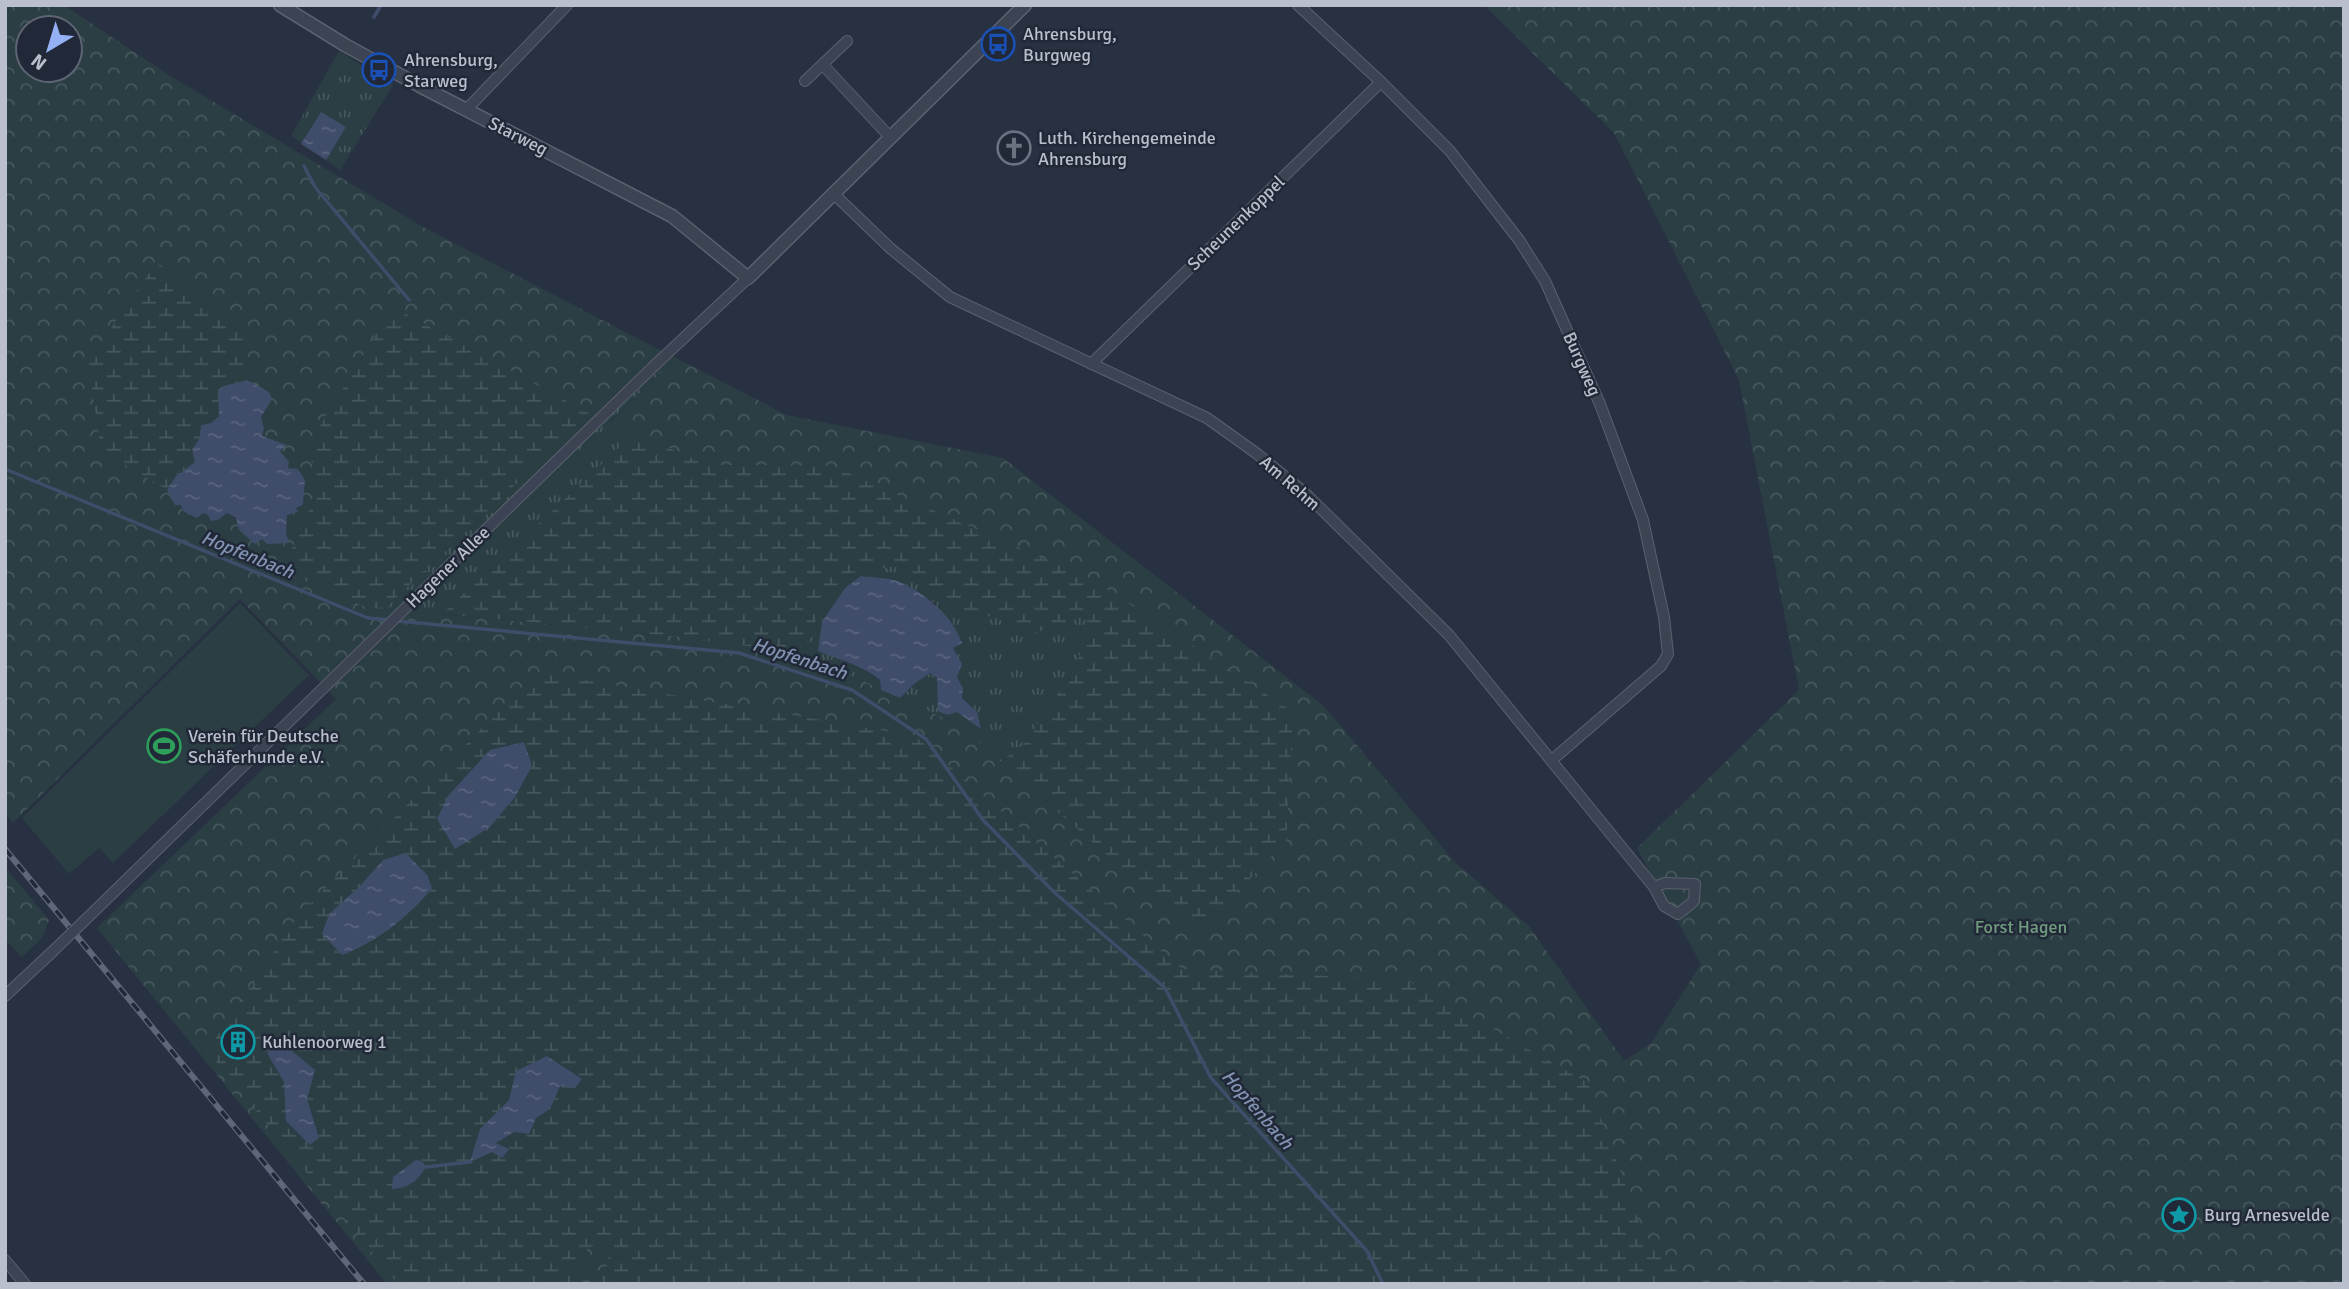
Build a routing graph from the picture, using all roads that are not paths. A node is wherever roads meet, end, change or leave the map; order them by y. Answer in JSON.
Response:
{"nodes":[{"id":1,"x":280,"y":5,"type":"edge"},
{"id":2,"x":567,"y":5,"type":"edge"},
{"id":3,"x":1025,"y":5,"type":"edge"},
{"id":4,"x":1298,"y":5,"type":"edge"},
{"id":5,"x":847,"y":41,"type":"dead end"},
{"id":6,"x":823,"y":65,"type":"junction"},
{"id":7,"x":806,"y":81,"type":"dead end"},
{"id":8,"x":1381,"y":82,"type":"junction"},
{"id":9,"x":466,"y":110,"type":"junction"},
{"id":10,"x":890,"y":137,"type":"junction"},
{"id":11,"x":834,"y":194,"type":"junction"},
{"id":12,"x":748,"y":278,"type":"junction"},
{"id":13,"x":1091,"y":364,"type":"junction"},
{"id":14,"x":1552,"y":760,"type":"junction"},
{"id":15,"x":1654,"y":887,"type":"dead end"},
{"id":16,"x":5,"y":996,"type":"edge"},
{"id":17,"x":5,"y":1260,"type":"edge"},
{"id":18,"x":25,"y":1284,"type":"edge"}],
"edges":[{"from":1,"to":9,"type":"street","name":"Starweg"},
{"from":2,"to":9,"type":"street"},
{"from":3,"to":10,"type":"street","name":"Hagener Allee"},
{"from":4,"to":8,"type":"street","name":"Burgweg"},
{"from":5,"to":6,"type":"street"},
{"from":6,"to":7,"type":"street"},
{"from":6,"to":10,"type":"street"},
{"from":8,"to":13,"type":"street","name":"Scheunenkoppel"},
{"from":8,"to":14,"type":"street","name":"Burgweg"},
{"from":9,"to":12,"type":"street","name":"Starweg"},
{"from":10,"to":11,"type":"street","name":"Hagener Allee"},
{"from":11,"to":12,"type":"street","name":"Hagener Allee"},
{"from":11,"to":13,"type":"street","name":"Am Rehm"},
{"from":12,"to":16,"type":"street","name":"Hagener Allee","bridge":true},
{"from":13,"to":14,"type":"street","name":"Am Rehm"},
{"from":14,"to":15,"type":"street","name":"Am Rehm"},
{"from":17,"to":18,"type":"street"}]}
